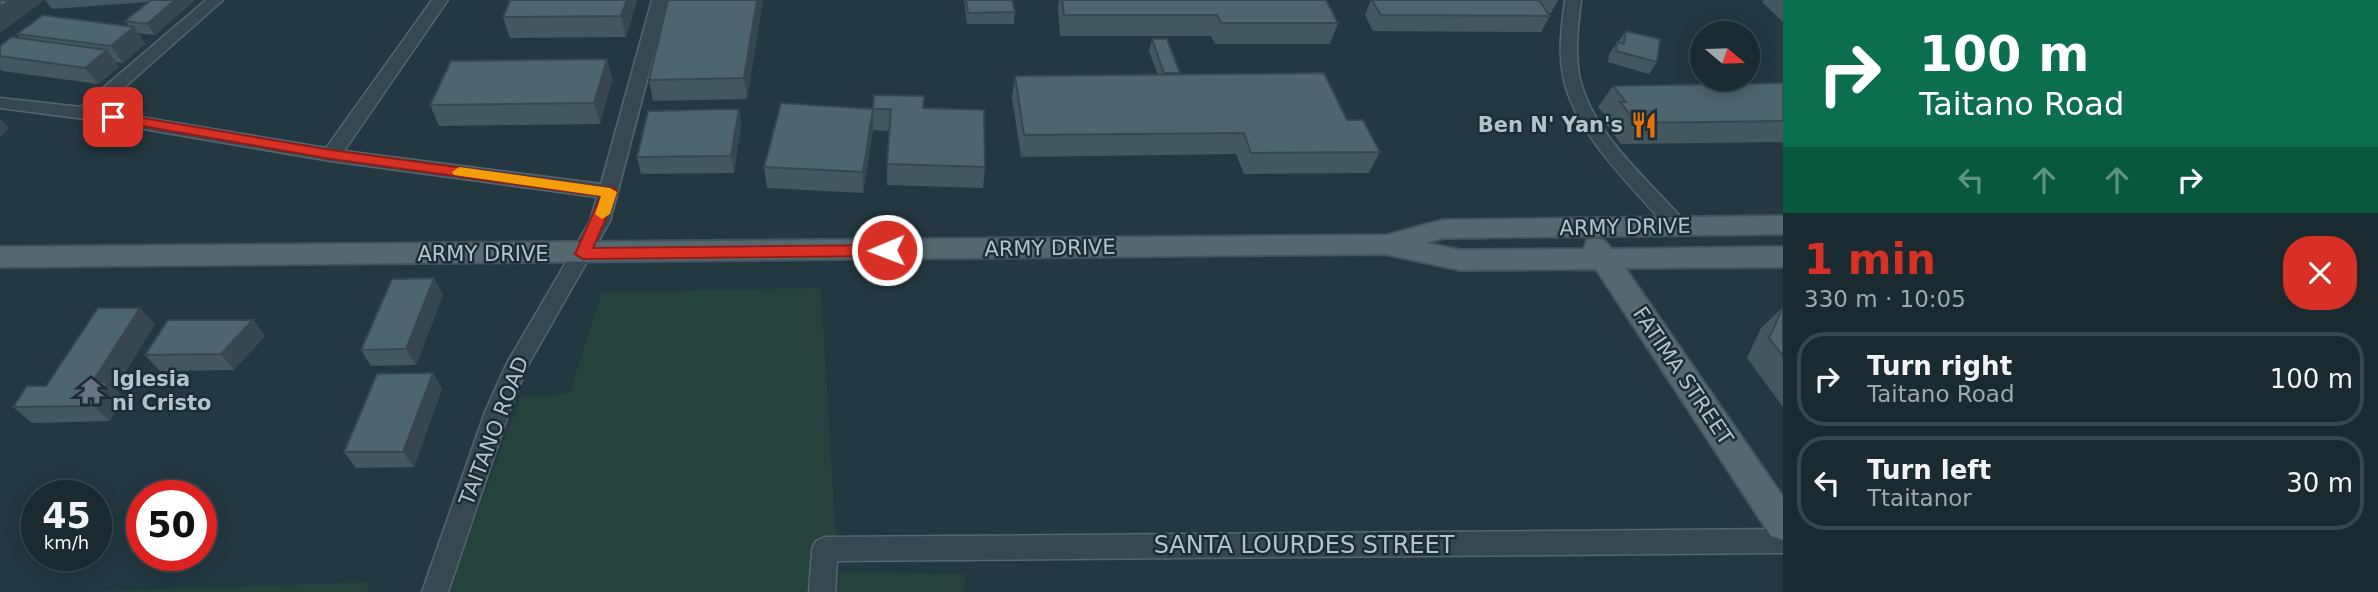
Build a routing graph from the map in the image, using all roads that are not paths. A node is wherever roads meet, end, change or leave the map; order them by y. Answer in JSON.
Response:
{"nodes":[{"id":1,"x":215,"y":0,"type":"edge"},
{"id":2,"x":440,"y":0,"type":"edge"},
{"id":3,"x":660,"y":0,"type":"edge"},
{"id":4,"x":1573,"y":0,"type":"edge"},
{"id":5,"x":0,"y":103,"type":"edge"},
{"id":6,"x":85,"y":113,"type":"junction"},
{"id":7,"x":331,"y":155,"type":"junction"},
{"id":8,"x":610,"y":192,"type":"junction"},
{"id":9,"x":1783,"y":225,"type":"edge"},
{"id":10,"x":1678,"y":227,"type":"junction"},
{"id":11,"x":1582,"y":228,"type":"junction"},
{"id":12,"x":1385,"y":244,"type":"junction"},
{"id":13,"x":583,"y":254,"type":"junction"},
{"id":14,"x":0,"y":257,"type":"edge"},
{"id":15,"x":1783,"y":257,"type":"edge"},
{"id":16,"x":1603,"y":258,"type":"junction"},
{"id":17,"x":1783,"y":525,"type":"edge"},
{"id":18,"x":1783,"y":541,"type":"edge"},
{"id":19,"x":435,"y":592,"type":"edge"},
{"id":20,"x":822,"y":592,"type":"edge"}],
"edges":[{"from":1,"to":6,"type":"street"},
{"from":2,"to":7,"type":"street"},
{"from":3,"to":8,"type":"street","name":"TAITANO ROAD"},
{"from":4,"to":10,"type":"street"},
{"from":5,"to":6,"type":"street"},
{"from":6,"to":7,"type":"street"},
{"from":7,"to":8,"type":"street"},
{"from":8,"to":13,"type":"street","name":"TAITANO ROAD"},
{"from":9,"to":10,"type":"main road","name":"ARMY DRIVE"},
{"from":10,"to":11,"type":"main road","name":"ARMY DRIVE"},
{"from":11,"to":12,"type":"main road","name":"ARMY DRIVE"},
{"from":11,"to":16,"type":"main road","name":"FATIMA STREET"},
{"from":12,"to":13,"type":"main road","name":"ARMY DRIVE"},
{"from":12,"to":16,"type":"main road","name":"ARMY DRIVE"},
{"from":13,"to":14,"type":"main road","name":"ARMY DRIVE"},
{"from":13,"to":19,"type":"street","name":"TAITANO ROAD"},
{"from":15,"to":16,"type":"main road","name":"ARMY DRIVE"},
{"from":16,"to":17,"type":"main road","name":"FATIMA STREET"},
{"from":18,"to":20,"type":"street","name":"SANTA LOURDES STREET"}]}
